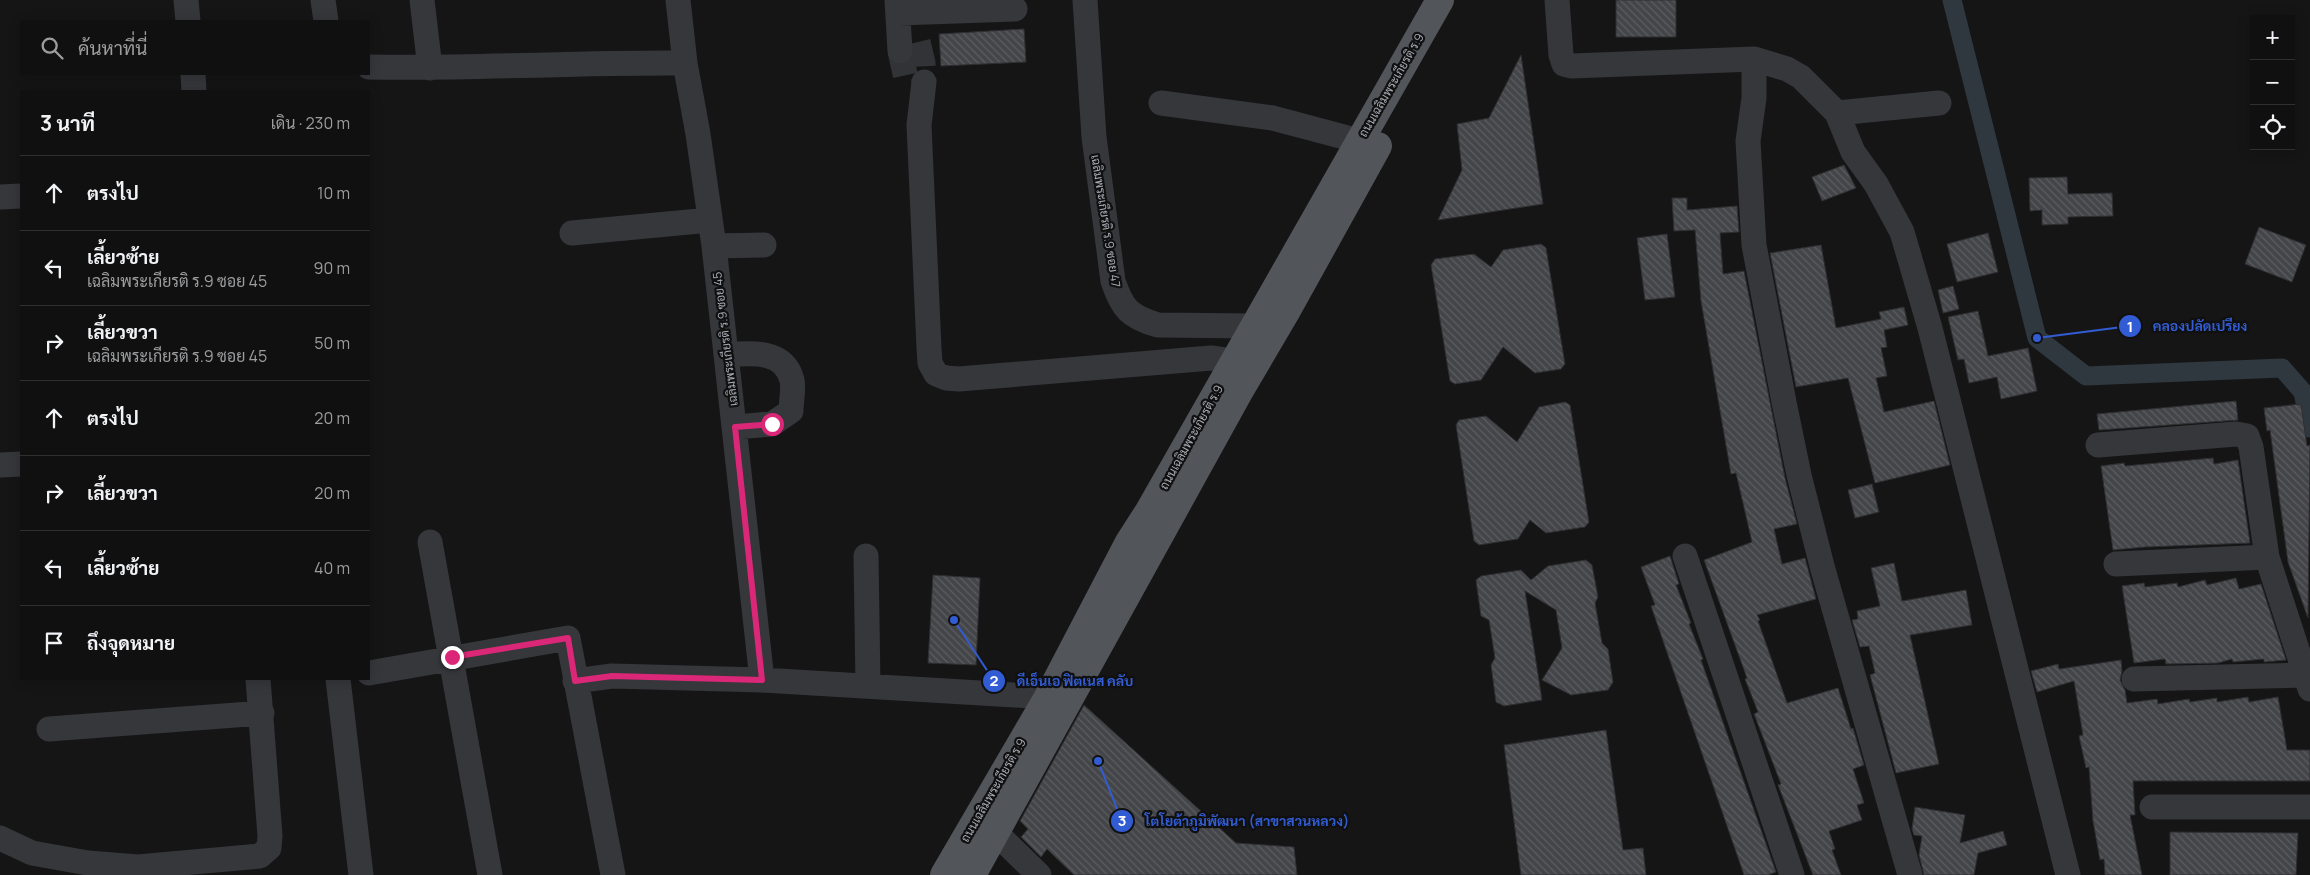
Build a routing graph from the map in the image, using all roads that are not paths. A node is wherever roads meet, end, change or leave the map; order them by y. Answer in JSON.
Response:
{"nodes":[{"id":1,"x":186,"y":0,"type":"edge"},
{"id":2,"x":323,"y":0,"type":"edge"},
{"id":3,"x":422,"y":0,"type":"edge"},
{"id":4,"x":678,"y":0,"type":"edge"},
{"id":5,"x":1085,"y":0,"type":"edge"},
{"id":6,"x":1440,"y":0,"type":"edge"},
{"id":7,"x":1459,"y":0,"type":"edge"},
{"id":8,"x":1557,"y":0,"type":"edge"},
{"id":9,"x":1015,"y":9,"type":"dead end"},
{"id":10,"x":898,"y":12,"type":"edge"},
{"id":11,"x":188,"y":20,"type":"edge"},
{"id":12,"x":326,"y":20,"type":"edge"},
{"id":13,"x":909,"y":46,"type":"tunnel mouth"},
{"id":14,"x":1754,"y":59,"type":"junction"},
{"id":15,"x":685,"y":63,"type":"junction"},
{"id":16,"x":370,"y":67,"type":"edge"},
{"id":17,"x":430,"y":68,"type":"junction"},
{"id":18,"x":193,"y":75,"type":"edge"},
{"id":19,"x":916,"y":82,"type":"tunnel mouth"},
{"id":20,"x":194,"y":90,"type":"edge"},
{"id":21,"x":1161,"y":103,"type":"dead end"},
{"id":22,"x":1939,"y":103,"type":"dead end"},
{"id":23,"x":1837,"y":113,"type":"junction"},
{"id":24,"x":1359,"y":141,"type":"junction"},
{"id":25,"x":20,"y":196,"type":"edge"},
{"id":26,"x":0,"y":197,"type":"edge"},
{"id":27,"x":710,"y":220,"type":"junction"},
{"id":28,"x":572,"y":233,"type":"dead end"},
{"id":29,"x":764,"y":245,"type":"dead end"},
{"id":30,"x":714,"y":246,"type":"junction"},
{"id":31,"x":1253,"y":326,"type":"junction"},
{"id":32,"x":726,"y":355,"type":"junction"},
{"id":33,"x":1233,"y":361,"type":"junction"},
{"id":34,"x":735,"y":427,"type":"junction"},
{"id":35,"x":2098,"y":444,"type":"dead end"},
{"id":36,"x":20,"y":464,"type":"edge"},
{"id":37,"x":0,"y":465,"type":"edge"},
{"id":38,"x":430,"y":542,"type":"dead end"},
{"id":39,"x":866,"y":556,"type":"dead end"},
{"id":40,"x":1685,"y":556,"type":"dead end"},
{"id":41,"x":2267,"y":557,"type":"junction"},
{"id":42,"x":2116,"y":564,"type":"dead end"},
{"id":43,"x":452,"y":657,"type":"junction"},
{"id":44,"x":370,"y":673,"type":"edge"},
{"id":45,"x":2134,"y":679,"type":"dead end"},
{"id":46,"x":258,"y":680,"type":"edge"},
{"id":47,"x":338,"y":680,"type":"edge"},
{"id":48,"x":762,"y":680,"type":"junction"},
{"id":49,"x":575,"y":681,"type":"junction"},
{"id":50,"x":2308,"y":682,"type":"edge"},
{"id":51,"x":868,"y":686,"type":"junction"},
{"id":52,"x":1048,"y":697,"type":"junction"},
{"id":53,"x":262,"y":713,"type":"junction"},
{"id":54,"x":49,"y":729,"type":"dead end"},
{"id":55,"x":2152,"y":806,"type":"dead end"},
{"id":56,"x":2310,"y":807,"type":"edge"},
{"id":57,"x":996,"y":833,"type":"junction"},
{"id":58,"x":0,"y":838,"type":"edge"},
{"id":59,"x":361,"y":875,"type":"edge"},
{"id":60,"x":490,"y":875,"type":"edge"},
{"id":61,"x":613,"y":875,"type":"edge"},
{"id":62,"x":944,"y":875,"type":"edge"},
{"id":63,"x":972,"y":875,"type":"edge"},
{"id":64,"x":1039,"y":875,"type":"edge"},
{"id":65,"x":1792,"y":875,"type":"edge"},
{"id":66,"x":1910,"y":875,"type":"edge"},
{"id":67,"x":2068,"y":875,"type":"edge"}],
"edges":[{"from":1,"to":11,"type":"street"},
{"from":2,"to":12,"type":"street"},
{"from":3,"to":17,"type":"street"},
{"from":4,"to":15,"type":"street","name":"เฉลิมพระเกียรติ ร.9 ซอย 45"},
{"from":5,"to":31,"type":"street","name":"เฉลิมพระเกียรติ ร.9 ซอย 47"},
{"from":6,"to":24,"type":"main road","name":"ถนนเฉลิมพระเกียรติ ร.9"},
{"from":7,"to":57,"type":"main road","name":"ถนนเฉลิมพระเกียรติ ร.9"},
{"from":8,"to":14,"type":"street"},
{"from":9,"to":10,"type":"street"},
{"from":10,"to":13,"type":"street"},
{"from":14,"to":23,"type":"street"},
{"from":14,"to":66,"type":"street"},
{"from":15,"to":17,"type":"street"},
{"from":15,"to":27,"type":"street","name":"เฉลิมพระเกียรติ ร.9 ซอย 45"},
{"from":16,"to":17,"type":"street"},
{"from":18,"to":20,"type":"street"},
{"from":19,"to":33,"type":"street"},
{"from":21,"to":24,"type":"street"},
{"from":22,"to":23,"type":"street"},
{"from":23,"to":67,"type":"street"},
{"from":24,"to":31,"type":"main road","name":"ถนนเฉลิมพระเกียรติ ร.9"},
{"from":25,"to":26,"type":"street"},
{"from":27,"to":28,"type":"street"},
{"from":27,"to":30,"type":"street","name":"เฉลิมพระเกียรติ ร.9 ซอย 45"},
{"from":29,"to":30,"type":"street"},
{"from":30,"to":32,"type":"street","name":"เฉลิมพระเกียรติ ร.9 ซอย 45"},
{"from":31,"to":33,"type":"main road","name":"ถนนเฉลิมพระเกียรติ ร.9"},
{"from":32,"to":34,"type":"street","name":"เฉลิมพระเกียรติ ร.9 ซอย 45"},
{"from":32,"to":34,"type":"street"},
{"from":33,"to":52,"type":"main road","name":"ถนนเฉลิมพระเกียรติ ร.9"},
{"from":34,"to":48,"type":"street","name":"เฉลิมพระเกียรติ ร.9 ซอย 45"},
{"from":35,"to":41,"type":"street"},
{"from":36,"to":37,"type":"street"},
{"from":38,"to":43,"type":"street"},
{"from":39,"to":51,"type":"street"},
{"from":40,"to":65,"type":"street"},
{"from":41,"to":42,"type":"street"},
{"from":41,"to":50,"type":"street"},
{"from":43,"to":44,"type":"street"},
{"from":43,"to":49,"type":"street"},
{"from":43,"to":60,"type":"street"},
{"from":45,"to":50,"type":"street"},
{"from":46,"to":53,"type":"street"},
{"from":47,"to":59,"type":"street"},
{"from":48,"to":49,"type":"street"},
{"from":48,"to":51,"type":"street"},
{"from":49,"to":61,"type":"street"},
{"from":51,"to":52,"type":"street"},
{"from":52,"to":62,"type":"main road","name":"ถนนเฉลิมพระเกียรติ ร.9"},
{"from":53,"to":54,"type":"street"},
{"from":53,"to":58,"type":"street"},
{"from":55,"to":56,"type":"street"},
{"from":57,"to":63,"type":"main road","name":"ถนนเฉลิมพระเกียรติ ร.9"},
{"from":57,"to":64,"type":"street"}]}
